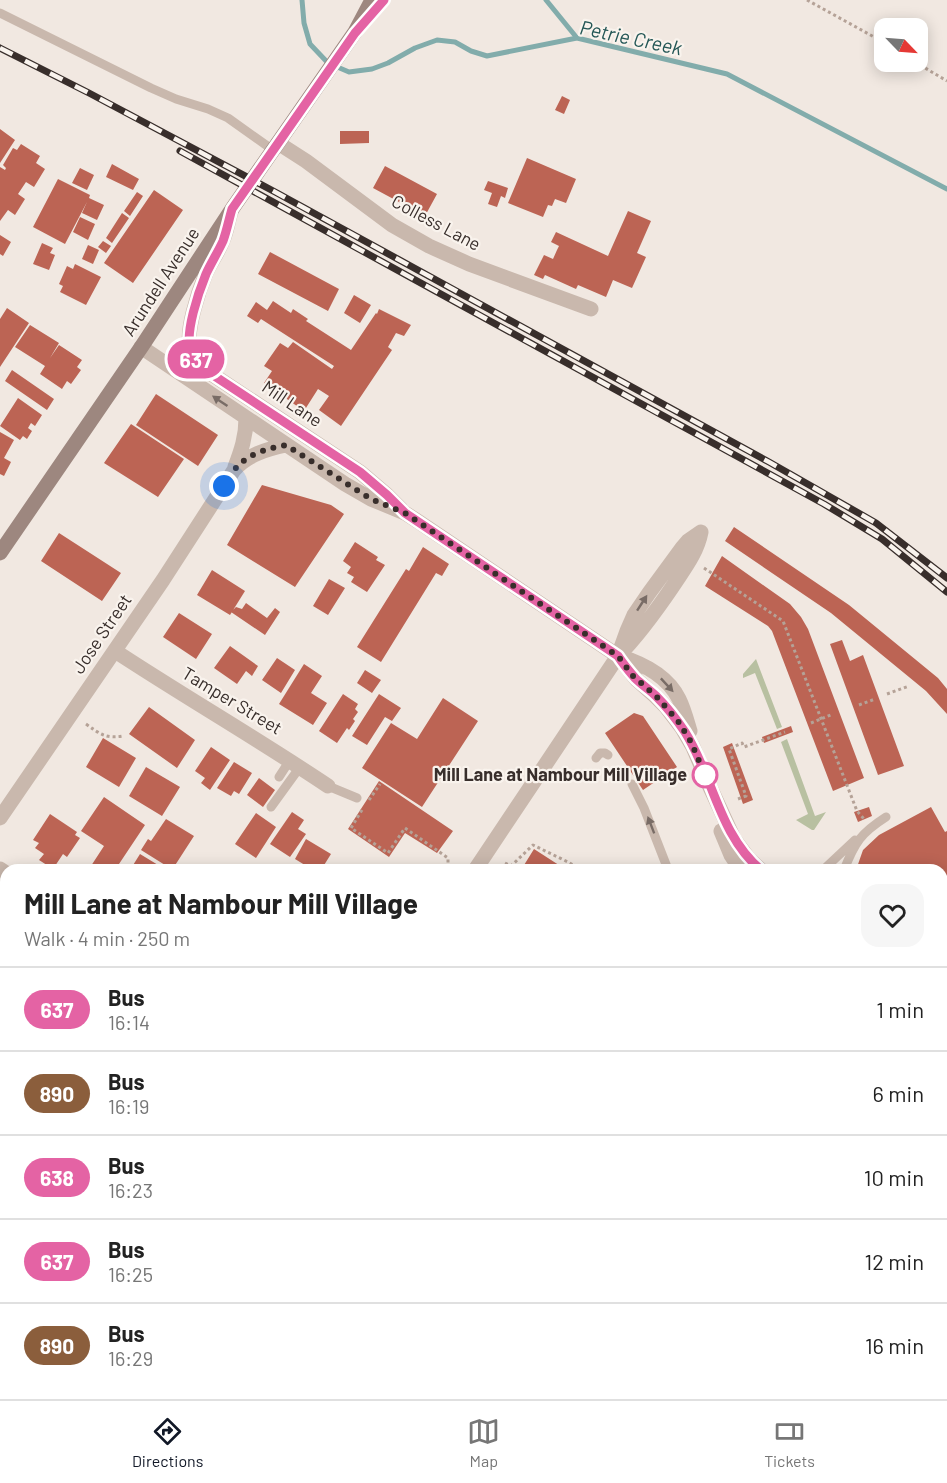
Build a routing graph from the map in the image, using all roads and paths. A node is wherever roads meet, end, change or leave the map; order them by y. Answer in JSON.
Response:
{"nodes":[{"id":1,"x":372,"y":0,"type":"edge"},
{"id":2,"x":384,"y":0,"type":"edge"},
{"id":3,"x":807,"y":0,"type":"edge"},
{"id":4,"x":0,"y":13,"type":"edge"},
{"id":5,"x":364,"y":19,"type":"junction"},
{"id":6,"x":874,"y":37,"type":"edge"},
{"id":7,"x":928,"y":70,"type":"edge"},
{"id":8,"x":947,"y":81,"type":"edge"},
{"id":9,"x":276,"y":147,"type":"junction"},
{"id":10,"x":232,"y":209,"type":"junction"},
{"id":11,"x":591,"y":309,"type":"dead end"},
{"id":12,"x":141,"y":347,"type":"junction"},
{"id":13,"x":246,"y":418,"type":"junction"},
{"id":14,"x":286,"y":445,"type":"junction"},
{"id":15,"x":234,"y":470,"type":"junction"},
{"id":16,"x":405,"y":513,"type":"junction"},
{"id":17,"x":706,"y":526,"type":"dead end"},
{"id":18,"x":0,"y":553,"type":"edge"},
{"id":19,"x":704,"y":568,"type":"dead end"},
{"id":20,"x":114,"y":651,"type":"junction"},
{"id":21,"x":618,"y":656,"type":"junction"},
{"id":22,"x":909,"y":686,"type":"dead end"},
{"id":23,"x":887,"y":694,"type":"dead end"},
{"id":24,"x":875,"y":699,"type":"dead end"},
{"id":25,"x":859,"y":705,"type":"dead end"},
{"id":26,"x":833,"y":714,"type":"dead end"},
{"id":27,"x":821,"y":719,"type":"junction"},
{"id":28,"x":811,"y":723,"type":"dead end"},
{"id":29,"x":86,"y":724,"type":"dead end"},
{"id":30,"x":785,"y":732,"type":"dead end"},
{"id":31,"x":123,"y":736,"type":"dead end"},
{"id":32,"x":608,"y":755,"type":"dead end"},
{"id":33,"x":596,"y":758,"type":"dead end"},
{"id":34,"x":295,"y":763,"type":"junction"},
{"id":35,"x":279,"y":777,"type":"dead end"},
{"id":36,"x":380,"y":784,"type":"dead end"},
{"id":37,"x":632,"y":784,"type":"dead end"},
{"id":38,"x":328,"y":786,"type":"joint"},
{"id":39,"x":710,"y":787,"type":"junction"},
{"id":40,"x":357,"y":798,"type":"dead end"},
{"id":41,"x":738,"y":799,"type":"dead end"},
{"id":42,"x":368,"y":801,"type":"dead end"},
{"id":43,"x":271,"y":807,"type":"dead end"},
{"id":44,"x":362,"y":810,"type":"dead end"},
{"id":45,"x":857,"y":811,"type":"dead end"},
{"id":46,"x":886,"y":817,"type":"dead end"},
{"id":47,"x":0,"y":818,"type":"edge"},
{"id":48,"x":868,"y":829,"type":"junction"},
{"id":49,"x":448,"y":864,"type":"edge"},
{"id":50,"x":480,"y":864,"type":"edge"},
{"id":51,"x":513,"y":864,"type":"edge"},
{"id":52,"x":571,"y":864,"type":"edge"},
{"id":53,"x":667,"y":864,"type":"edge"},
{"id":54,"x":737,"y":864,"type":"edge"},
{"id":55,"x":755,"y":864,"type":"edge"},
{"id":56,"x":830,"y":864,"type":"edge"},
{"id":57,"x":847,"y":864,"type":"edge"}],
"edges":[{"from":1,"to":5,"type":"main road","name":"Arundell Avenue"},
{"from":2,"to":5,"type":"main road","name":"Arundell Avenue"},
{"from":3,"to":6,"type":"path"},
{"from":4,"to":9,"type":"lane"},
{"from":5,"to":9,"type":"main road","name":"Arundell Avenue"},
{"from":7,"to":8,"type":"path"},
{"from":9,"to":10,"type":"main road","name":"Arundell Avenue"},
{"from":9,"to":11,"type":"street","name":"Colless Lane"},
{"from":10,"to":12,"type":"main road","name":"Arundell Avenue"},
{"from":10,"to":16,"type":"street","name":"Mill Lane"},
{"from":13,"to":12,"type":"street","name":"Mill Lane","one_way":true},
{"from":12,"to":18,"type":"main road","name":"Arundell Avenue"},
{"from":13,"to":14,"type":"street","name":"Mill Lane"},
{"from":13,"to":15,"type":"street","name":"Jose Street"},
{"from":14,"to":15,"type":"street","name":"Jose Street"},
{"from":14,"to":16,"type":"street","name":"Mill Lane"},
{"from":15,"to":20,"type":"street","name":"Jose Street"},
{"from":16,"to":21,"type":"street","name":"Mill Lane"},
{"from":17,"to":21,"type":"street"},
{"from":19,"to":27,"type":"path"},
{"from":20,"to":34,"type":"street","name":"Tamper Street"},
{"from":20,"to":47,"type":"street","name":"Jose Street"},
{"from":21,"to":39,"type":"street","name":"Mill Lane"},
{"from":21,"to":50,"type":"street"},
{"from":22,"to":23,"type":"path"},
{"from":24,"to":25,"type":"path"},
{"from":26,"to":27,"type":"path"},
{"from":27,"to":28,"type":"path"},
{"from":27,"to":45,"type":"path"},
{"from":29,"to":31,"type":"path"},
{"from":30,"to":41,"type":"path"},
{"from":32,"to":33,"type":"lane"},
{"from":34,"to":35,"type":"lane"},
{"from":34,"to":38,"type":"street","name":"Tamper Street"},
{"from":34,"to":43,"type":"lane"},
{"from":36,"to":42,"type":"path"},
{"from":53,"to":37,"type":"lane","one_way":true},
{"from":38,"to":40,"type":"lane"},
{"from":39,"to":54,"type":"street","name":"Mill Lane"},
{"from":39,"to":55,"type":"street","name":"Mill Lane"},
{"from":44,"to":49,"type":"path"},
{"from":46,"to":48,"type":"lane"},
{"from":48,"to":56,"type":"lane"},
{"from":48,"to":57,"type":"lane"},
{"from":51,"to":52,"type":"path"}]}
